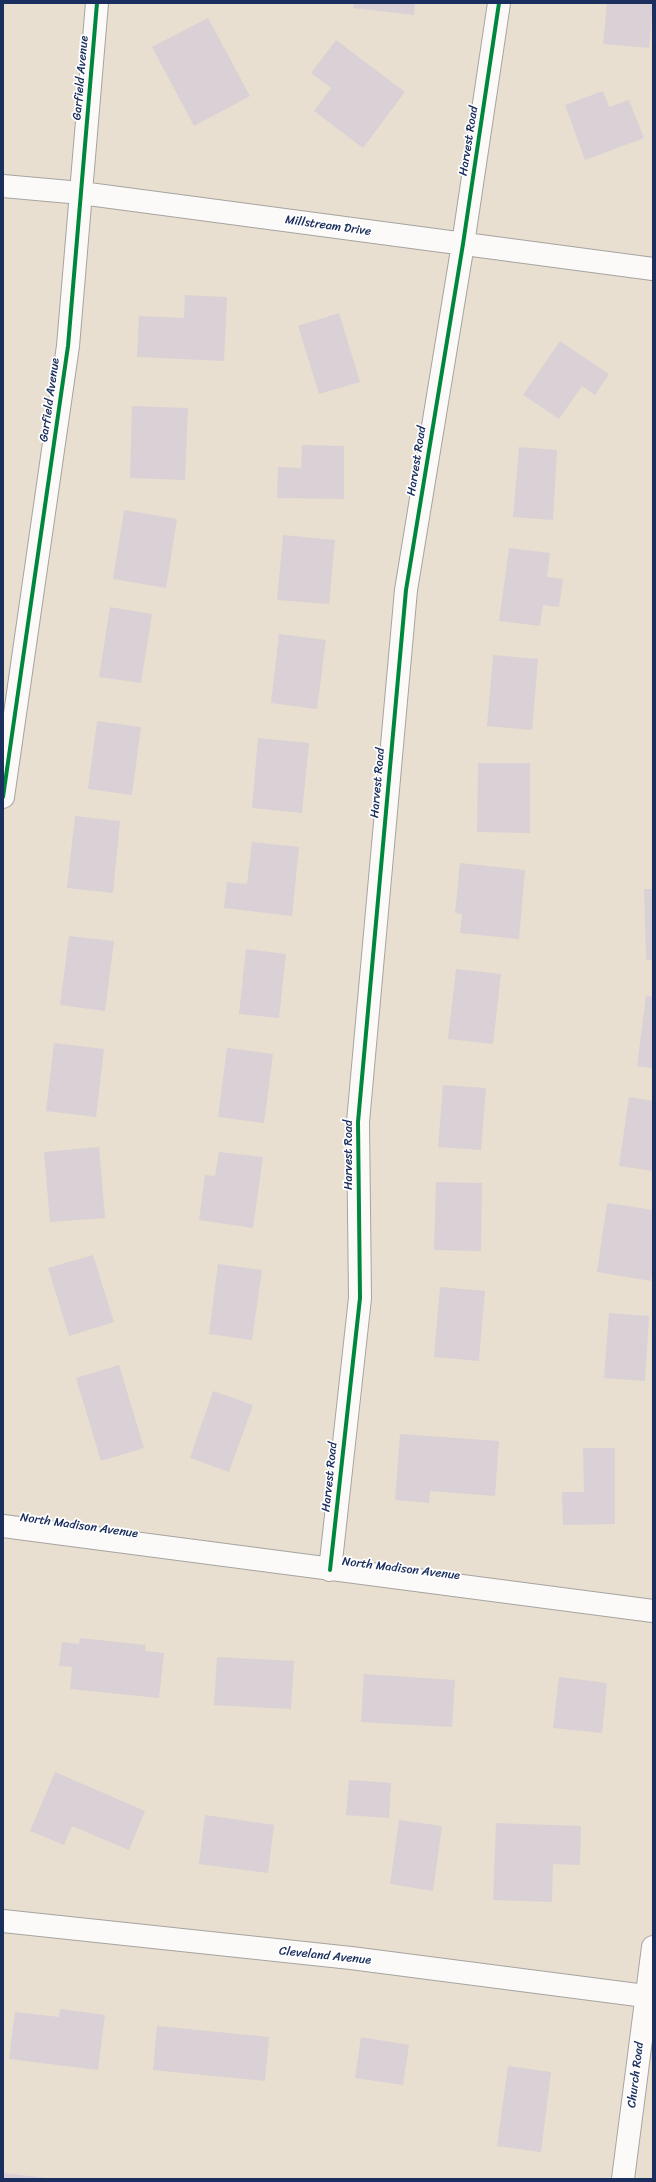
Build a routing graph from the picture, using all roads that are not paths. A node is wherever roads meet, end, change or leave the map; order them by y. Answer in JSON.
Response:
{"nodes":[{"id":1,"x":97,"y":3,"type":"edge"},
{"id":2,"x":500,"y":3,"type":"edge"},
{"id":3,"x":3,"y":186,"type":"edge"},
{"id":4,"x":81,"y":193,"type":"junction"},
{"id":5,"x":463,"y":244,"type":"junction"},
{"id":6,"x":653,"y":269,"type":"edge"},
{"id":7,"x":3,"y":797,"type":"edge"},
{"id":8,"x":3,"y":1526,"type":"edge"},
{"id":9,"x":330,"y":1570,"type":"junction"},
{"id":10,"x":653,"y":1611,"type":"edge"},
{"id":11,"x":3,"y":1921,"type":"edge"},
{"id":12,"x":653,"y":1947,"type":"edge"},
{"id":13,"x":650,"y":1996,"type":"edge"},
{"id":14,"x":623,"y":2179,"type":"edge"}],
"edges":[{"from":1,"to":4,"type":"street","name":"Garfield Avenue"},
{"from":2,"to":5,"type":"street","name":"Harvest Road"},
{"from":3,"to":4,"type":"street","name":"Millstream Drive"},
{"from":4,"to":5,"type":"street","name":"Millstream Drive"},
{"from":4,"to":7,"type":"street","name":"Garfield Avenue"},
{"from":5,"to":6,"type":"street","name":"Millstream Drive"},
{"from":5,"to":9,"type":"street","name":"Harvest Road"},
{"from":8,"to":9,"type":"street","name":"North Madison Avenue"},
{"from":9,"to":10,"type":"street","name":"North Madison Avenue"},
{"from":11,"to":13,"type":"street","name":"Cleveland Avenue"},
{"from":12,"to":13,"type":"street","name":"Church Road"},
{"from":13,"to":14,"type":"street","name":"Church Road"}]}
